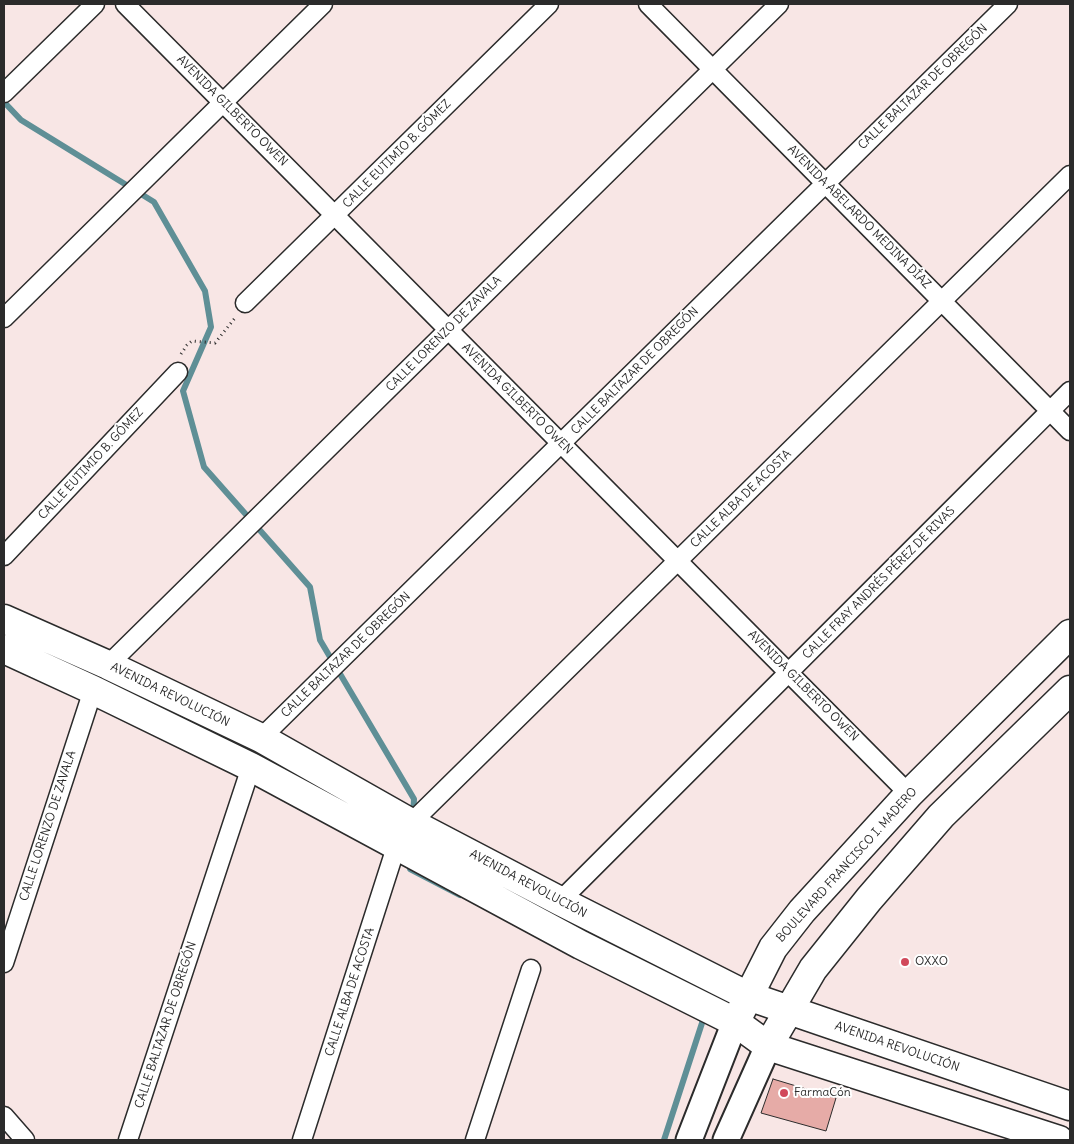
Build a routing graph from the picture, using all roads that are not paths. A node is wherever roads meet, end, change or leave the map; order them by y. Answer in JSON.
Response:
{"nodes":[{"id":1,"x":95,"y":4,"type":"edge"},
{"id":2,"x":125,"y":4,"type":"edge"},
{"id":3,"x":323,"y":4,"type":"edge"},
{"id":4,"x":549,"y":4,"type":"edge"},
{"id":5,"x":648,"y":4,"type":"edge"},
{"id":6,"x":779,"y":4,"type":"edge"},
{"id":7,"x":1008,"y":4,"type":"edge"},
{"id":8,"x":712,"y":69,"type":"junction"},
{"id":9,"x":9,"y":89,"type":"edge"},
{"id":10,"x":223,"y":102,"type":"junction"},
{"id":11,"x":1070,"y":175,"type":"edge"},
{"id":12,"x":825,"y":183,"type":"junction"},
{"id":13,"x":335,"y":215,"type":"junction"},
{"id":14,"x":942,"y":301,"type":"junction"},
{"id":15,"x":246,"y":303,"type":"road end"},
{"id":16,"x":5,"y":315,"type":"edge"},
{"id":17,"x":448,"y":330,"type":"junction"},
{"id":18,"x":178,"y":372,"type":"dead end"},
{"id":19,"x":1070,"y":391,"type":"edge"},
{"id":20,"x":1050,"y":411,"type":"junction"},
{"id":21,"x":1070,"y":431,"type":"edge"},
{"id":22,"x":561,"y":443,"type":"junction"},
{"id":23,"x":4,"y":556,"type":"edge"},
{"id":24,"x":678,"y":560,"type":"junction"},
{"id":25,"x":4,"y":619,"type":"edge"},
{"id":26,"x":1070,"y":634,"type":"edge"},
{"id":27,"x":4,"y":649,"type":"edge"},
{"id":28,"x":108,"y":664,"type":"junction"},
{"id":29,"x":789,"y":672,"type":"junction"},
{"id":30,"x":93,"y":690,"type":"junction"},
{"id":31,"x":1070,"y":690,"type":"edge"},
{"id":32,"x":261,"y":738,"type":"junction"},
{"id":33,"x":251,"y":767,"type":"junction"},
{"id":34,"x":909,"y":794,"type":"junction"},
{"id":35,"x":404,"y":834,"type":"junction"},
{"id":36,"x":560,"y":901,"type":"junction"},
{"id":37,"x":4,"y":963,"type":"edge"},
{"id":38,"x":531,"y":969,"type":"dead end"},
{"id":39,"x":748,"y":996,"type":"junction"},
{"id":40,"x":788,"y":1010,"type":"junction"},
{"id":41,"x":735,"y":1022,"type":"junction"},
{"id":42,"x":768,"y":1046,"type":"junction"},
{"id":43,"x":1070,"y":1106,"type":"edge"},
{"id":44,"x":4,"y":1116,"type":"edge"},
{"id":45,"x":1013,"y":1133,"type":"edge"},
{"id":46,"x":25,"y":1140,"type":"edge"},
{"id":47,"x":128,"y":1140,"type":"edge"},
{"id":48,"x":302,"y":1140,"type":"edge"},
{"id":49,"x":475,"y":1140,"type":"edge"},
{"id":50,"x":689,"y":1140,"type":"edge"},
{"id":51,"x":726,"y":1140,"type":"edge"},
{"id":52,"x":1059,"y":1140,"type":"edge"}],
"edges":[{"from":1,"to":9,"type":"street"},
{"from":2,"to":10,"type":"street","name":"AVENIDA GILBERTO OWEN"},
{"from":3,"to":10,"type":"street"},
{"from":4,"to":13,"type":"street","name":"CALLE EUTIMIO B. GÓMEZ"},
{"from":5,"to":8,"type":"street","name":"AVENIDA ABELARDO MEDINA DÍAZ"},
{"from":6,"to":8,"type":"street","name":"CALLE LORENZO DE ZAVALA"},
{"from":7,"to":12,"type":"street","name":"CALLE BALTAZAR DE OBREGÓN"},
{"from":8,"to":12,"type":"street","name":"AVENIDA ABELARDO MEDINA DÍAZ"},
{"from":8,"to":17,"type":"street","name":"CALLE LORENZO DE ZAVALA"},
{"from":10,"to":13,"type":"street","name":"AVENIDA GILBERTO OWEN"},
{"from":10,"to":16,"type":"street"},
{"from":11,"to":14,"type":"street","name":"CALLE ALBA DE ACOSTA"},
{"from":12,"to":14,"type":"street","name":"AVENIDA ABELARDO MEDINA DÍAZ"},
{"from":12,"to":22,"type":"street","name":"CALLE BALTAZAR DE OBREGÓN"},
{"from":13,"to":15,"type":"street","name":"CALLE EUTIMIO B. GÓMEZ"},
{"from":13,"to":17,"type":"street","name":"AVENIDA GILBERTO OWEN"},
{"from":14,"to":20,"type":"street","name":"AVENIDA ABELARDO MEDINA DÍAZ"},
{"from":14,"to":24,"type":"street","name":"CALLE ALBA DE ACOSTA"},
{"from":17,"to":22,"type":"street","name":"AVENIDA GILBERTO OWEN"},
{"from":17,"to":28,"type":"street","name":"CALLE LORENZO DE ZAVALA"},
{"from":18,"to":23,"type":"street","name":"CALLE EUTIMIO B. GÓMEZ"},
{"from":19,"to":20,"type":"street","name":"CALLE FRAY ANDRÉS PÉREZ DE RIVAS"},
{"from":20,"to":21,"type":"street","name":"AVENIDA ABELARDO MEDINA DÍAZ"},
{"from":20,"to":29,"type":"street","name":"CALLE FRAY ANDRÉS PÉREZ DE RIVAS"},
{"from":22,"to":24,"type":"street","name":"AVENIDA GILBERTO OWEN"},
{"from":22,"to":32,"type":"street","name":"CALLE BALTAZAR DE OBREGÓN"},
{"from":24,"to":29,"type":"street","name":"AVENIDA GILBERTO OWEN"},
{"from":24,"to":35,"type":"street","name":"CALLE ALBA DE ACOSTA"},
{"from":25,"to":28,"type":"main road","name":"AVENIDA REVOLUCIÓN"},
{"from":26,"to":34,"type":"main road","name":"BOULEVARD FRANCISCO I. MADERO"},
{"from":27,"to":30,"type":"main road","name":"AVENIDA REVOLUCIÓN"},
{"from":28,"to":32,"type":"main road","name":"AVENIDA REVOLUCIÓN"},
{"from":29,"to":34,"type":"street","name":"AVENIDA GILBERTO OWEN"},
{"from":29,"to":36,"type":"street","name":"CALLE FRAY ANDRÉS PÉREZ DE RIVAS"},
{"from":30,"to":33,"type":"main road","name":"AVENIDA REVOLUCIÓN"},
{"from":30,"to":37,"type":"street","name":"CALLE LORENZO DE ZAVALA"},
{"from":31,"to":40,"type":"main road"},
{"from":32,"to":35,"type":"main road","name":"AVENIDA REVOLUCIÓN"},
{"from":33,"to":35,"type":"main road","name":"AVENIDA REVOLUCIÓN"},
{"from":33,"to":47,"type":"street","name":"CALLE BALTAZAR DE OBREGÓN"},
{"from":34,"to":39,"type":"main road","name":"BOULEVARD FRANCISCO I. MADERO"},
{"from":35,"to":36,"type":"main road","name":"AVENIDA REVOLUCIÓN"},
{"from":35,"to":41,"type":"main road","name":"AVENIDA REVOLUCIÓN"},
{"from":35,"to":48,"type":"street","name":"CALLE ALBA DE ACOSTA"},
{"from":36,"to":39,"type":"main road","name":"AVENIDA REVOLUCIÓN"},
{"from":38,"to":49,"type":"street"},
{"from":39,"to":40,"type":"main road","name":"AVENIDA REVOLUCIÓN"},
{"from":39,"to":41,"type":"main road","name":"BOULEVARD FRANCISCO I. MADERO"},
{"from":40,"to":42,"type":"main road"},
{"from":40,"to":43,"type":"main road","name":"AVENIDA REVOLUCIÓN"},
{"from":41,"to":42,"type":"main road","name":"AVENIDA REVOLUCIÓN"},
{"from":41,"to":50,"type":"main road","name":"BOULEVARD FRANCISCO I. MADERO"},
{"from":42,"to":45,"type":"main road","name":"AVENIDA REVOLUCIÓN"},
{"from":42,"to":51,"type":"main road"},
{"from":44,"to":46,"type":"street"},
{"from":45,"to":52,"type":"main road","name":"AVENIDA REVOLUCIÓN"}]}
